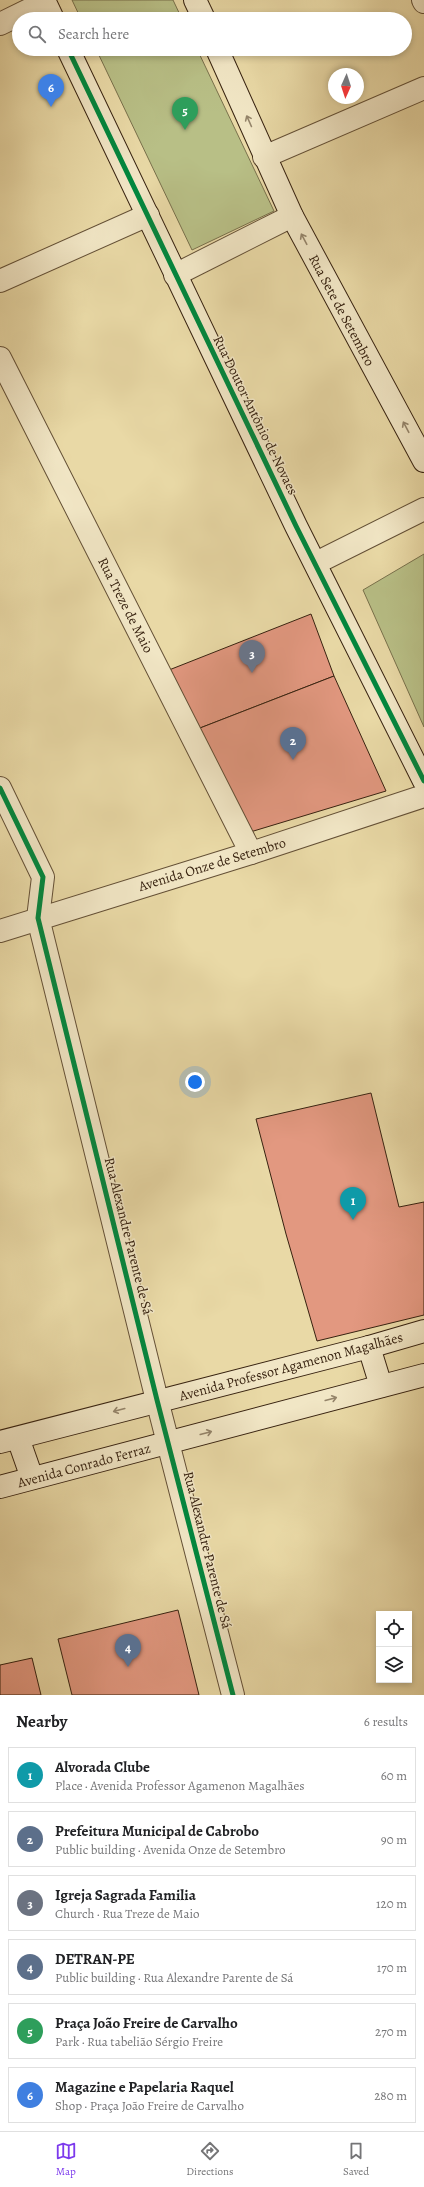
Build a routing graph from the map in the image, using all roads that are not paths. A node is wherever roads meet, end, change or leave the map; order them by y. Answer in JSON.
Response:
{"nodes":[{"id":1,"x":195,"y":0,"type":"edge"},
{"id":2,"x":47,"y":7,"type":"edge"},
{"id":3,"x":33,"y":12,"type":"edge"},
{"id":4,"x":201,"y":12,"type":"edge"},
{"id":5,"x":12,"y":20,"type":"edge"},
{"id":6,"x":0,"y":24,"type":"edge"},
{"id":7,"x":71,"y":56,"type":"edge"},
{"id":8,"x":220,"y":56,"type":"edge"},
{"id":9,"x":424,"y":88,"type":"edge"},
{"id":10,"x":264,"y":157,"type":"junction"},
{"id":11,"x":148,"y":215,"type":"junction"},
{"id":12,"x":292,"y":216,"type":"junction"},
{"id":13,"x":175,"y":275,"type":"junction"},
{"id":14,"x":0,"y":281,"type":"edge"},
{"id":15,"x":0,"y":358,"type":"edge"},
{"id":16,"x":424,"y":462,"type":"edge"},
{"id":17,"x":424,"y":510,"type":"edge"},
{"id":18,"x":316,"y":563,"type":"junction"},
{"id":19,"x":424,"y":781,"type":"edge"},
{"id":20,"x":0,"y":788,"type":"edge"},
{"id":21,"x":424,"y":796,"type":"edge"},
{"id":22,"x":251,"y":853,"type":"junction"},
{"id":23,"x":38,"y":918,"type":"junction"},
{"id":24,"x":0,"y":930,"type":"edge"},
{"id":25,"x":424,"y":1331,"type":"edge"},
{"id":26,"x":369,"y":1347,"type":"junction"},
{"id":27,"x":424,"y":1375,"type":"edge"},
{"id":28,"x":382,"y":1386,"type":"junction"},
{"id":29,"x":157,"y":1400,"type":"junction"},
{"id":30,"x":9,"y":1440,"type":"edge"},
{"id":31,"x":168,"y":1443,"type":"junction"},
{"id":32,"x":32,"y":1478,"type":"junction"},
{"id":33,"x":0,"y":1486,"type":"edge"},
{"id":34,"x":233,"y":1695,"type":"edge"}],
"edges":[{"from":1,"to":4,"type":"street"},
{"from":2,"to":3,"type":"street"},
{"from":5,"to":6,"type":"street"},
{"from":7,"to":11,"type":"street","name":"Rua Doutor Antônio de Novaes"},
{"from":10,"to":8,"type":"street","name":"Rua Sete de Setembro","one_way":true},
{"from":9,"to":10,"type":"street"},
{"from":10,"to":12,"type":"street","name":"Rua Sete de Setembro"},
{"from":11,"to":13,"type":"street","name":"Rua Doutor Antônio de Novaes"},
{"from":11,"to":14,"type":"street"},
{"from":12,"to":13,"type":"street"},
{"from":16,"to":12,"type":"street","name":"Rua Sete de Setembro","one_way":true},
{"from":13,"to":18,"type":"street","name":"Rua Doutor Antônio de Novaes"},
{"from":15,"to":22,"type":"street","name":"Rua Treze de Maio"},
{"from":17,"to":18,"type":"street"},
{"from":18,"to":19,"type":"street","name":"Rua Doutor Antônio de Novaes"},
{"from":20,"to":23,"type":"street","name":"Rua Alexandre Parente de Sá"},
{"from":21,"to":22,"type":"street","name":"Avenida Onze de Setembro"},
{"from":22,"to":23,"type":"street","name":"Avenida Onze de Setembro"},
{"from":23,"to":24,"type":"street","name":"Avenida Onze de Setembro"},
{"from":23,"to":29,"type":"street","name":"Rua Alexandre Parente de Sá"},
{"from":25,"to":26,"type":"street","name":"Avenida Professor Agamenon Magalhães"},
{"from":26,"to":28,"type":"street"},
{"from":26,"to":29,"type":"street","name":"Avenida Professor Agamenon Magalhães"},
{"from":27,"to":28,"type":"street"},
{"from":31,"to":28,"type":"street","one_way":true},
{"from":29,"to":30,"type":"street","one_way":true},
{"from":29,"to":31,"type":"street","name":"Rua Alexandre Parente de Sá"},
{"from":30,"to":32,"type":"street"},
{"from":31,"to":32,"type":"street","name":"Avenida Conrado Ferraz"},
{"from":31,"to":34,"type":"street","name":"Rua Alexandre Parente de Sá"},
{"from":32,"to":33,"type":"street","name":"Avenida Conrado Ferraz"}]}
